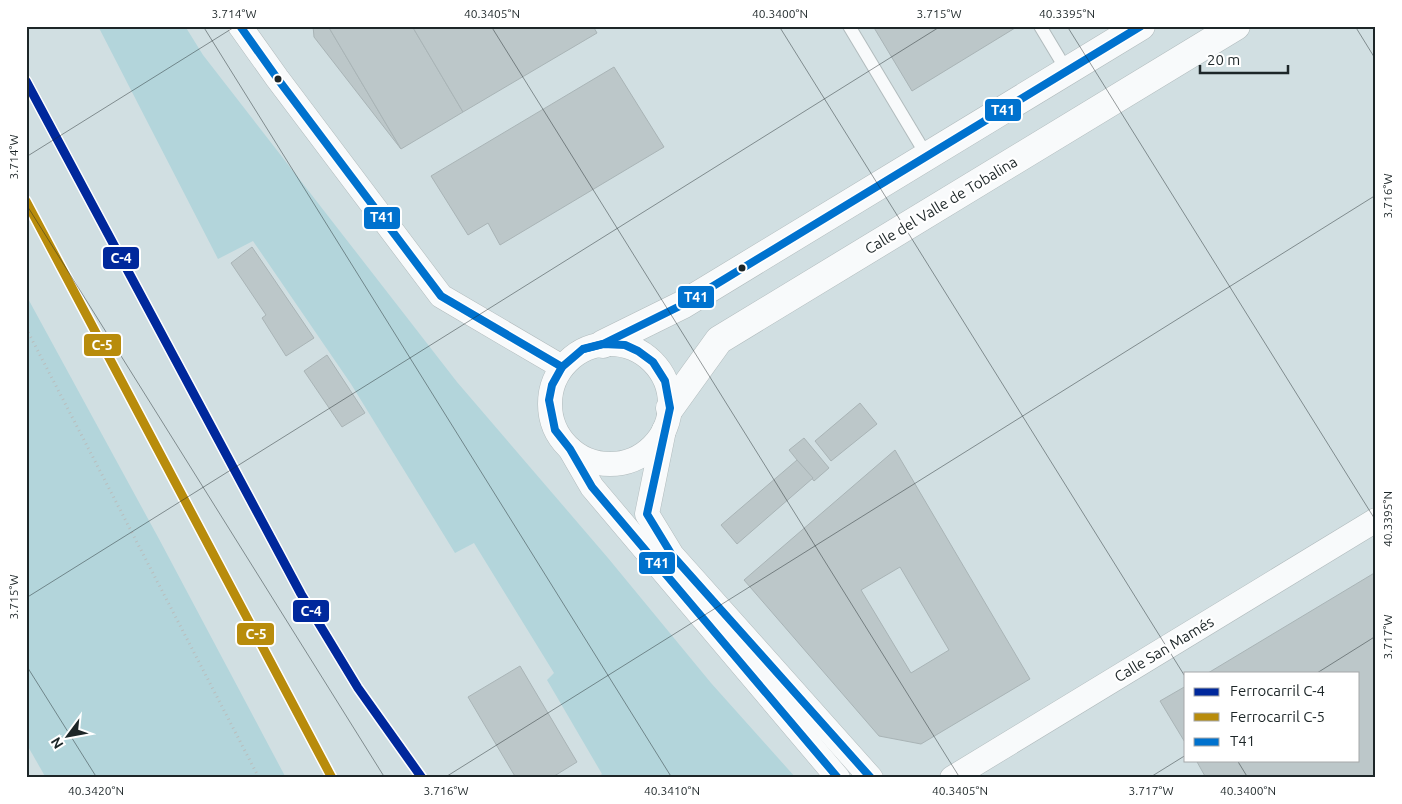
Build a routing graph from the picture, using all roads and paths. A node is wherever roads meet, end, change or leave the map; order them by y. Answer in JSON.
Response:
{"nodes":[{"id":1,"x":240,"y":26,"type":"edge"},
{"id":2,"x":850,"y":26,"type":"edge"},
{"id":3,"x":1040,"y":26,"type":"edge"},
{"id":4,"x":1141,"y":26,"type":"edge"},
{"id":5,"x":1236,"y":26,"type":"edge"},
{"id":6,"x":1067,"y":71,"type":"junction"},
{"id":7,"x":927,"y":156,"type":"junction"},
{"id":8,"x":26,"y":328,"type":"edge"},
{"id":9,"x":603,"y":344,"type":"junction"},
{"id":10,"x":562,"y":366,"type":"junction"},
{"id":11,"x":667,"y":419,"type":"junction"},
{"id":12,"x":570,"y":449,"type":"junction"},
{"id":13,"x":1376,"y":520,"type":"edge"},
{"id":14,"x":259,"y":778,"type":"edge"},
{"id":15,"x":838,"y":778,"type":"edge"},
{"id":16,"x":871,"y":778,"type":"edge"},
{"id":17,"x":952,"y":778,"type":"edge"}],
"edges":[{"from":1,"to":10,"type":"street"},
{"from":2,"to":7,"type":"lane"},
{"from":3,"to":6,"type":"lane"},
{"from":4,"to":6,"type":"main road"},
{"from":5,"to":11,"type":"main road","name":"Calle del Valle de Tobalina"},
{"from":6,"to":7,"type":"main road"},
{"from":7,"to":9,"type":"main road"},
{"from":8,"to":14,"type":"path"},
{"from":9,"to":10,"type":"street"},
{"from":9,"to":11,"type":"street"},
{"from":10,"to":12,"type":"street"},
{"from":11,"to":12,"type":"street"},
{"from":11,"to":16,"type":"street"},
{"from":12,"to":15,"type":"street"},
{"from":13,"to":17,"type":"street","name":"Calle San Mamés"}]}
